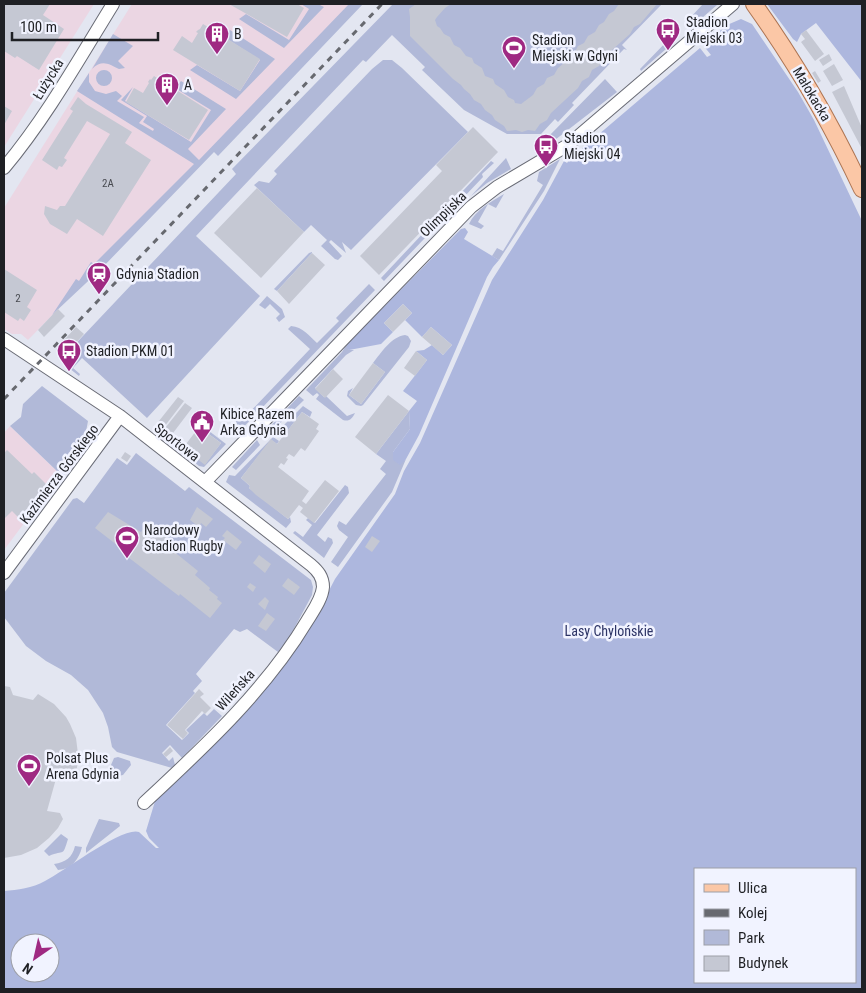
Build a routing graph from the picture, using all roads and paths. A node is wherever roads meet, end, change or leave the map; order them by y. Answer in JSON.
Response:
{"nodes":[{"id":1,"x":113,"y":4,"type":"edge"},
{"id":2,"x":733,"y":4,"type":"edge"},
{"id":3,"x":754,"y":4,"type":"edge"},
{"id":4,"x":4,"y":168,"type":"edge"},
{"id":5,"x":862,"y":189,"type":"edge"},
{"id":6,"x":4,"y":340,"type":"edge"},
{"id":7,"x":120,"y":416,"type":"junction"},
{"id":8,"x":205,"y":482,"type":"junction"},
{"id":9,"x":4,"y":573,"type":"edge"},
{"id":10,"x":322,"y":579,"type":"joint"},
{"id":11,"x":144,"y":803,"type":"dead end"}],
"edges":[{"from":1,"to":4,"type":"street","name":"Łużycka"},
{"from":2,"to":8,"type":"street","name":"Olimpijska"},
{"from":3,"to":5,"type":"main road","name":"Małokacka"},
{"from":6,"to":7,"type":"street","name":"Sportowa"},
{"from":7,"to":8,"type":"street","name":"Sportowa"},
{"from":7,"to":9,"type":"street","name":"Kazimierza Górskiego"},
{"from":8,"to":10,"type":"street","name":"Sportowa"},
{"from":10,"to":11,"type":"street","name":"Wileńska"}]}
